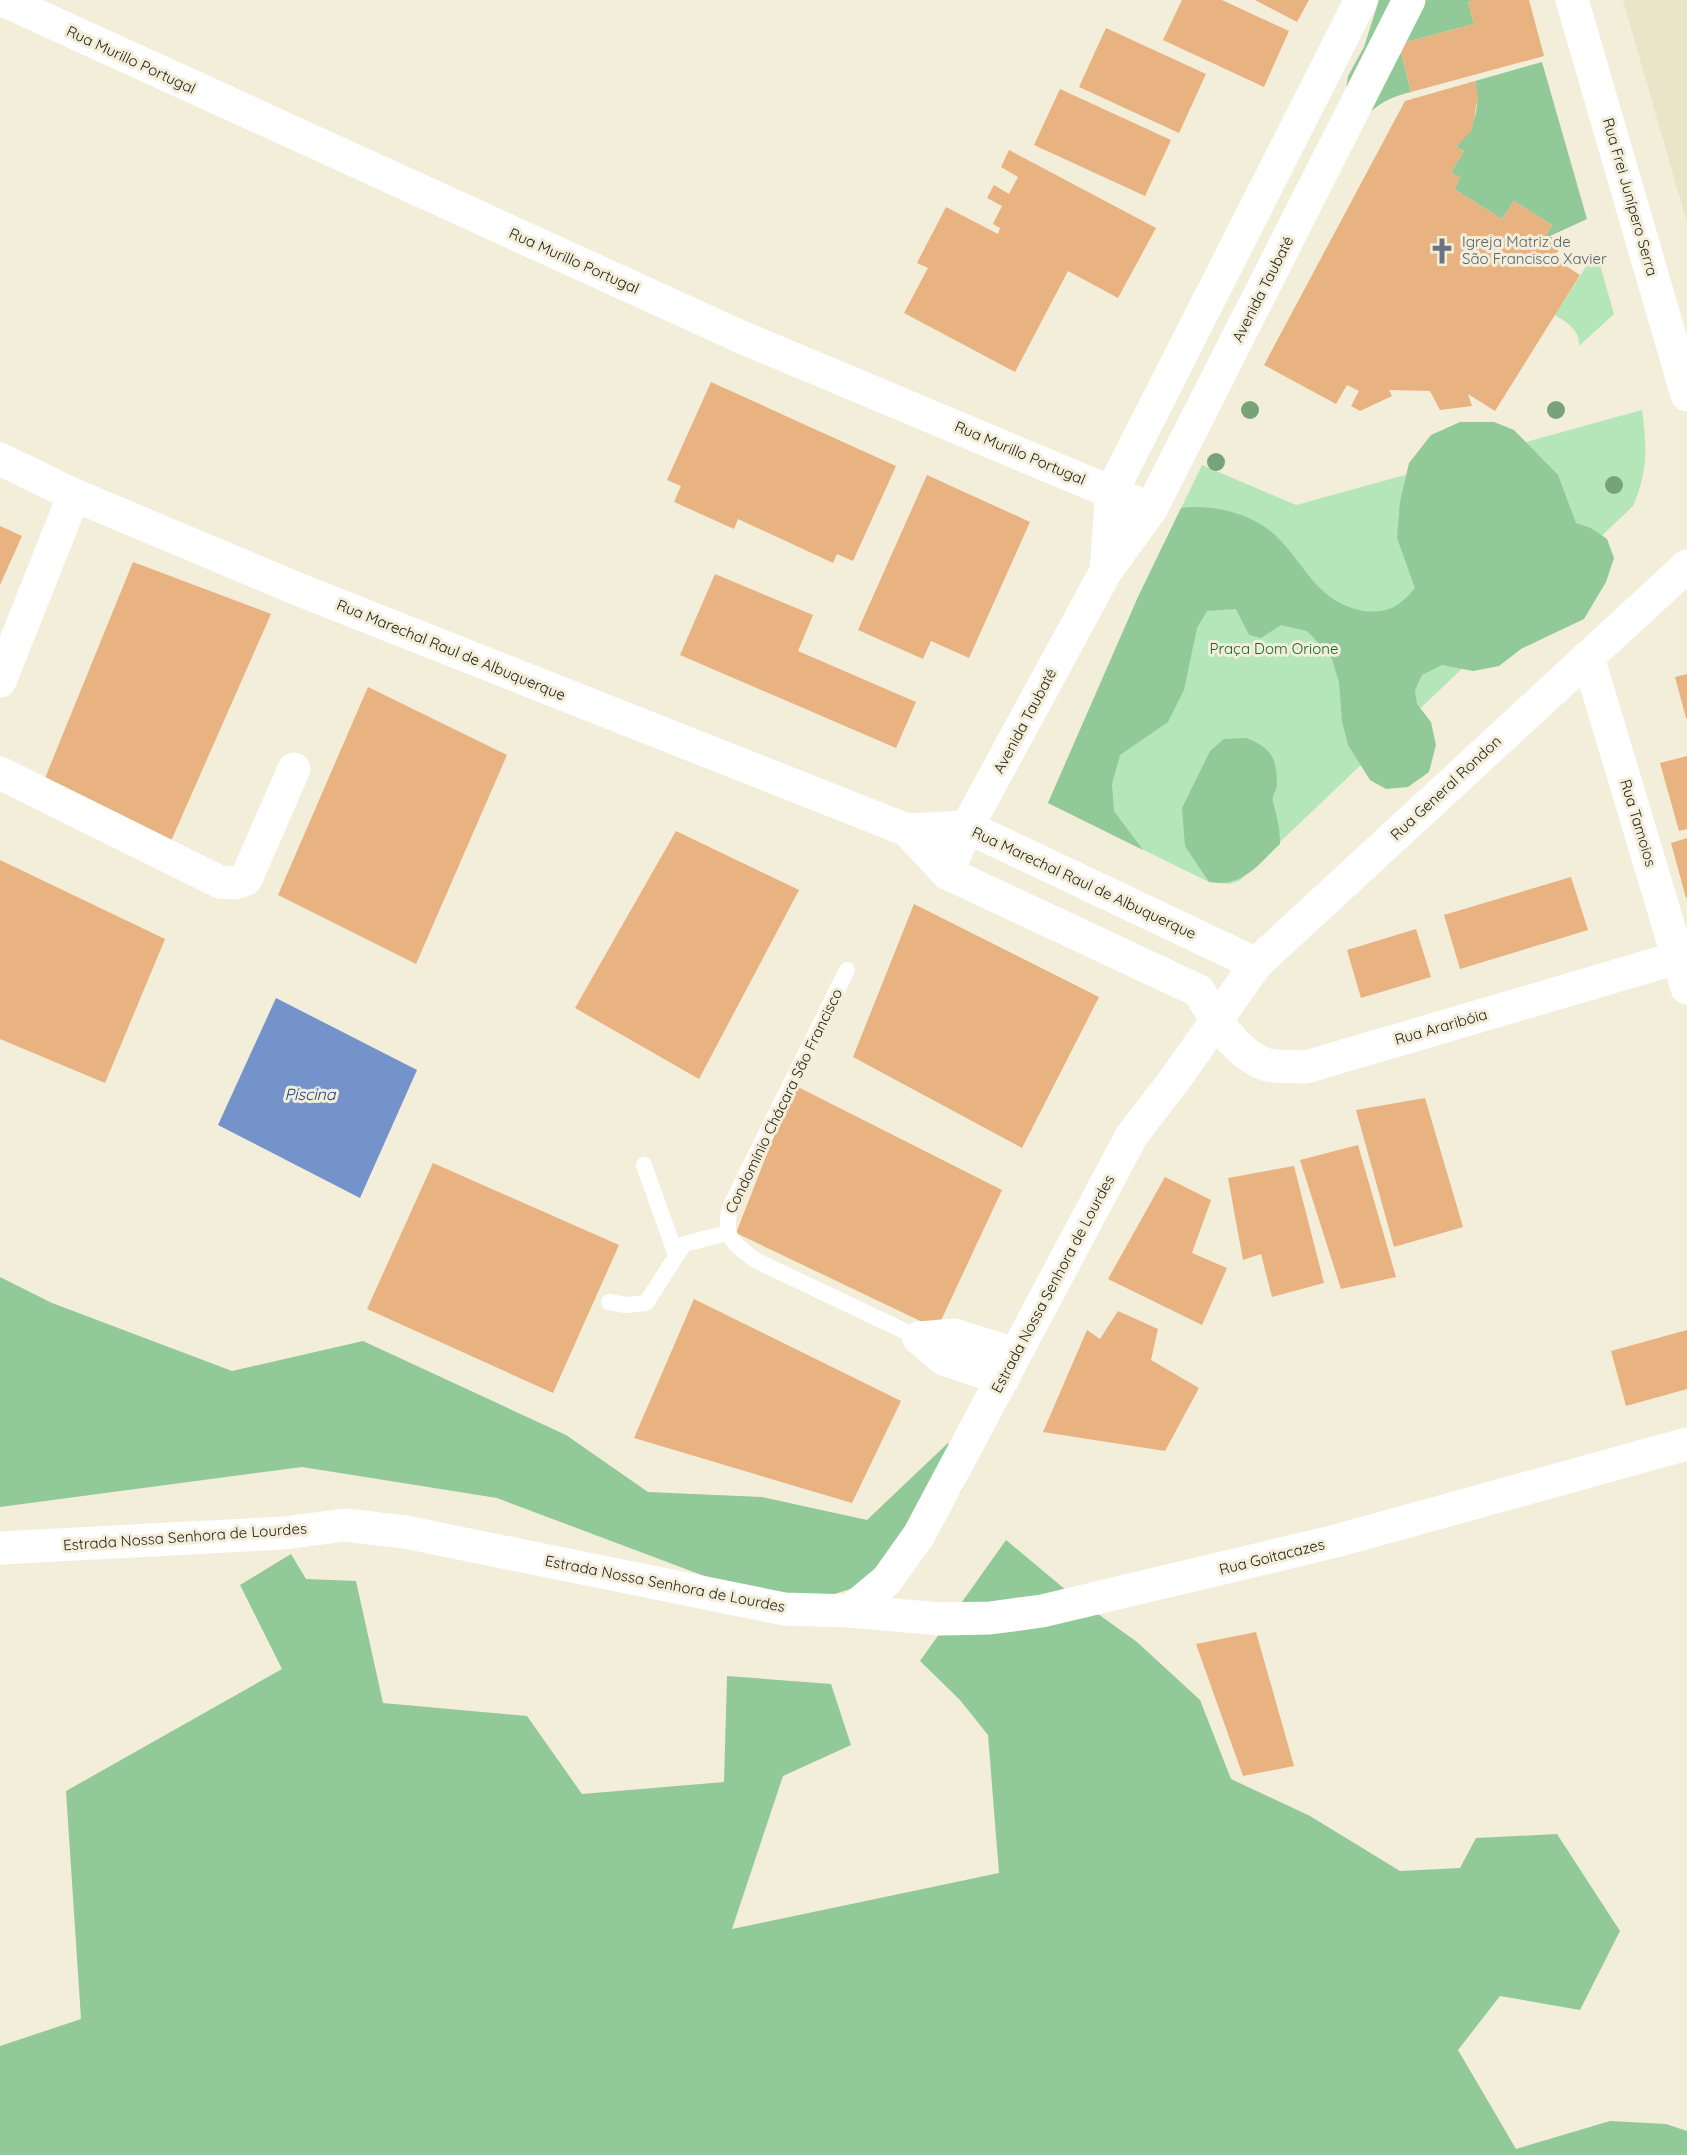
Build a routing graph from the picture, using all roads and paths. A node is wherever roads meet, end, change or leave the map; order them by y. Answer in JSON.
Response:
{"nodes":[{"id":1,"x":3,"y":0,"type":"edge"},
{"id":2,"x":1361,"y":0,"type":"edge"},
{"id":3,"x":1409,"y":0,"type":"edge"},
{"id":4,"x":1572,"y":0,"type":"edge"},
{"id":5,"x":1687,"y":395,"type":"edge"},
{"id":6,"x":0,"y":459,"type":"edge"},
{"id":7,"x":1112,"y":491,"type":"junction"},
{"id":8,"x":74,"y":495,"type":"junction"},
{"id":9,"x":1150,"y":509,"type":"junction"},
{"id":10,"x":1687,"y":566,"type":"edge"},
{"id":11,"x":1106,"y":571,"type":"junction"},
{"id":12,"x":1588,"y":657,"type":"junction"},
{"id":13,"x":0,"y":681,"type":"edge"},
{"id":14,"x":294,"y":769,"type":"dead end"},
{"id":15,"x":0,"y":773,"type":"edge"},
{"id":16,"x":967,"y":828,"type":"junction"},
{"id":17,"x":907,"y":830,"type":"junction"},
{"id":18,"x":947,"y":873,"type":"junction"},
{"id":19,"x":1683,"y":956,"type":"edge"},
{"id":20,"x":1256,"y":964,"type":"junction"},
{"id":21,"x":847,"y":970,"type":"dead end"},
{"id":22,"x":1687,"y":988,"type":"edge"},
{"id":23,"x":1216,"y":1020,"type":"junction"},
{"id":24,"x":644,"y":1165,"type":"dead end"},
{"id":25,"x":728,"y":1233,"type":"junction"},
{"id":26,"x":676,"y":1255,"type":"junction"},
{"id":27,"x":609,"y":1302,"type":"dead end"},
{"id":28,"x":919,"y":1338,"type":"joint"},
{"id":29,"x":1009,"y":1366,"type":"junction"},
{"id":30,"x":1687,"y":1444,"type":"edge"},
{"id":31,"x":0,"y":1548,"type":"edge"},
{"id":32,"x":850,"y":1611,"type":"junction"}],
"edges":[{"from":1,"to":7,"type":"street","name":"Rua Murillo Portugal"},
{"from":2,"to":7,"type":"street","name":"Avenida Taubaté"},
{"from":3,"to":9,"type":"street","name":"Avenida Taubaté"},
{"from":4,"to":5,"type":"street","name":"Rua Frei Junípero Serra"},
{"from":6,"to":8,"type":"street","name":"Rua Marechal Raul de Albuquerque"},
{"from":7,"to":9,"type":"street","name":"Rua Murillo Portugal"},
{"from":7,"to":11,"type":"street","name":"Avenida Taubaté"},
{"from":8,"to":13,"type":"street"},
{"from":8,"to":17,"type":"street","name":"Rua Marechal Raul de Albuquerque"},
{"from":9,"to":11,"type":"street","name":"Avenida Taubaté"},
{"from":10,"to":12,"type":"street","name":"Rua General Rondon"},
{"from":11,"to":16,"type":"street","name":"Avenida Taubaté"},
{"from":12,"to":19,"type":"street","name":"Rua Tamoios"},
{"from":12,"to":20,"type":"street","name":"Rua General Rondon"},
{"from":14,"to":15,"type":"street"},
{"from":16,"to":17,"type":"street","name":"Rua Marechal Raul de Albuquerque"},
{"from":16,"to":18,"type":"street","name":"Avenida Taubaté"},
{"from":16,"to":20,"type":"street","name":"Rua Marechal Raul de Albuquerque"},
{"from":17,"to":18,"type":"street","name":"Rua Marechal Raul de Albuquerque"},
{"from":18,"to":23,"type":"street","name":"Rua Marechal Raul de Albuquerque"},
{"from":19,"to":22,"type":"street","name":"Rua Tamoios"},
{"from":19,"to":23,"type":"street","name":"Rua Araribóia"},
{"from":20,"to":23,"type":"street","name":"Rua General Rondon"},
{"from":21,"to":25,"type":"lane","name":"Condomínio Chácara São Francisco"},
{"from":23,"to":29,"type":"street","name":"Estrada Nossa Senhora de Lourdes"},
{"from":24,"to":26,"type":"lane"},
{"from":25,"to":26,"type":"lane","name":"Condomínio Chácara São Francisco"},
{"from":25,"to":28,"type":"lane","name":"Condomínio Chácara São Francisco"},
{"from":26,"to":27,"type":"lane","name":"Condomínio Chácara São Francisco"},
{"from":28,"to":29,"type":"street"},
{"from":29,"to":32,"type":"street","name":"Estrada Nossa Senhora de Lourdes"},
{"from":30,"to":32,"type":"street","name":"Rua Goitacazes"},
{"from":31,"to":32,"type":"street","name":"Estrada Nossa Senhora de Lourdes"}]}
